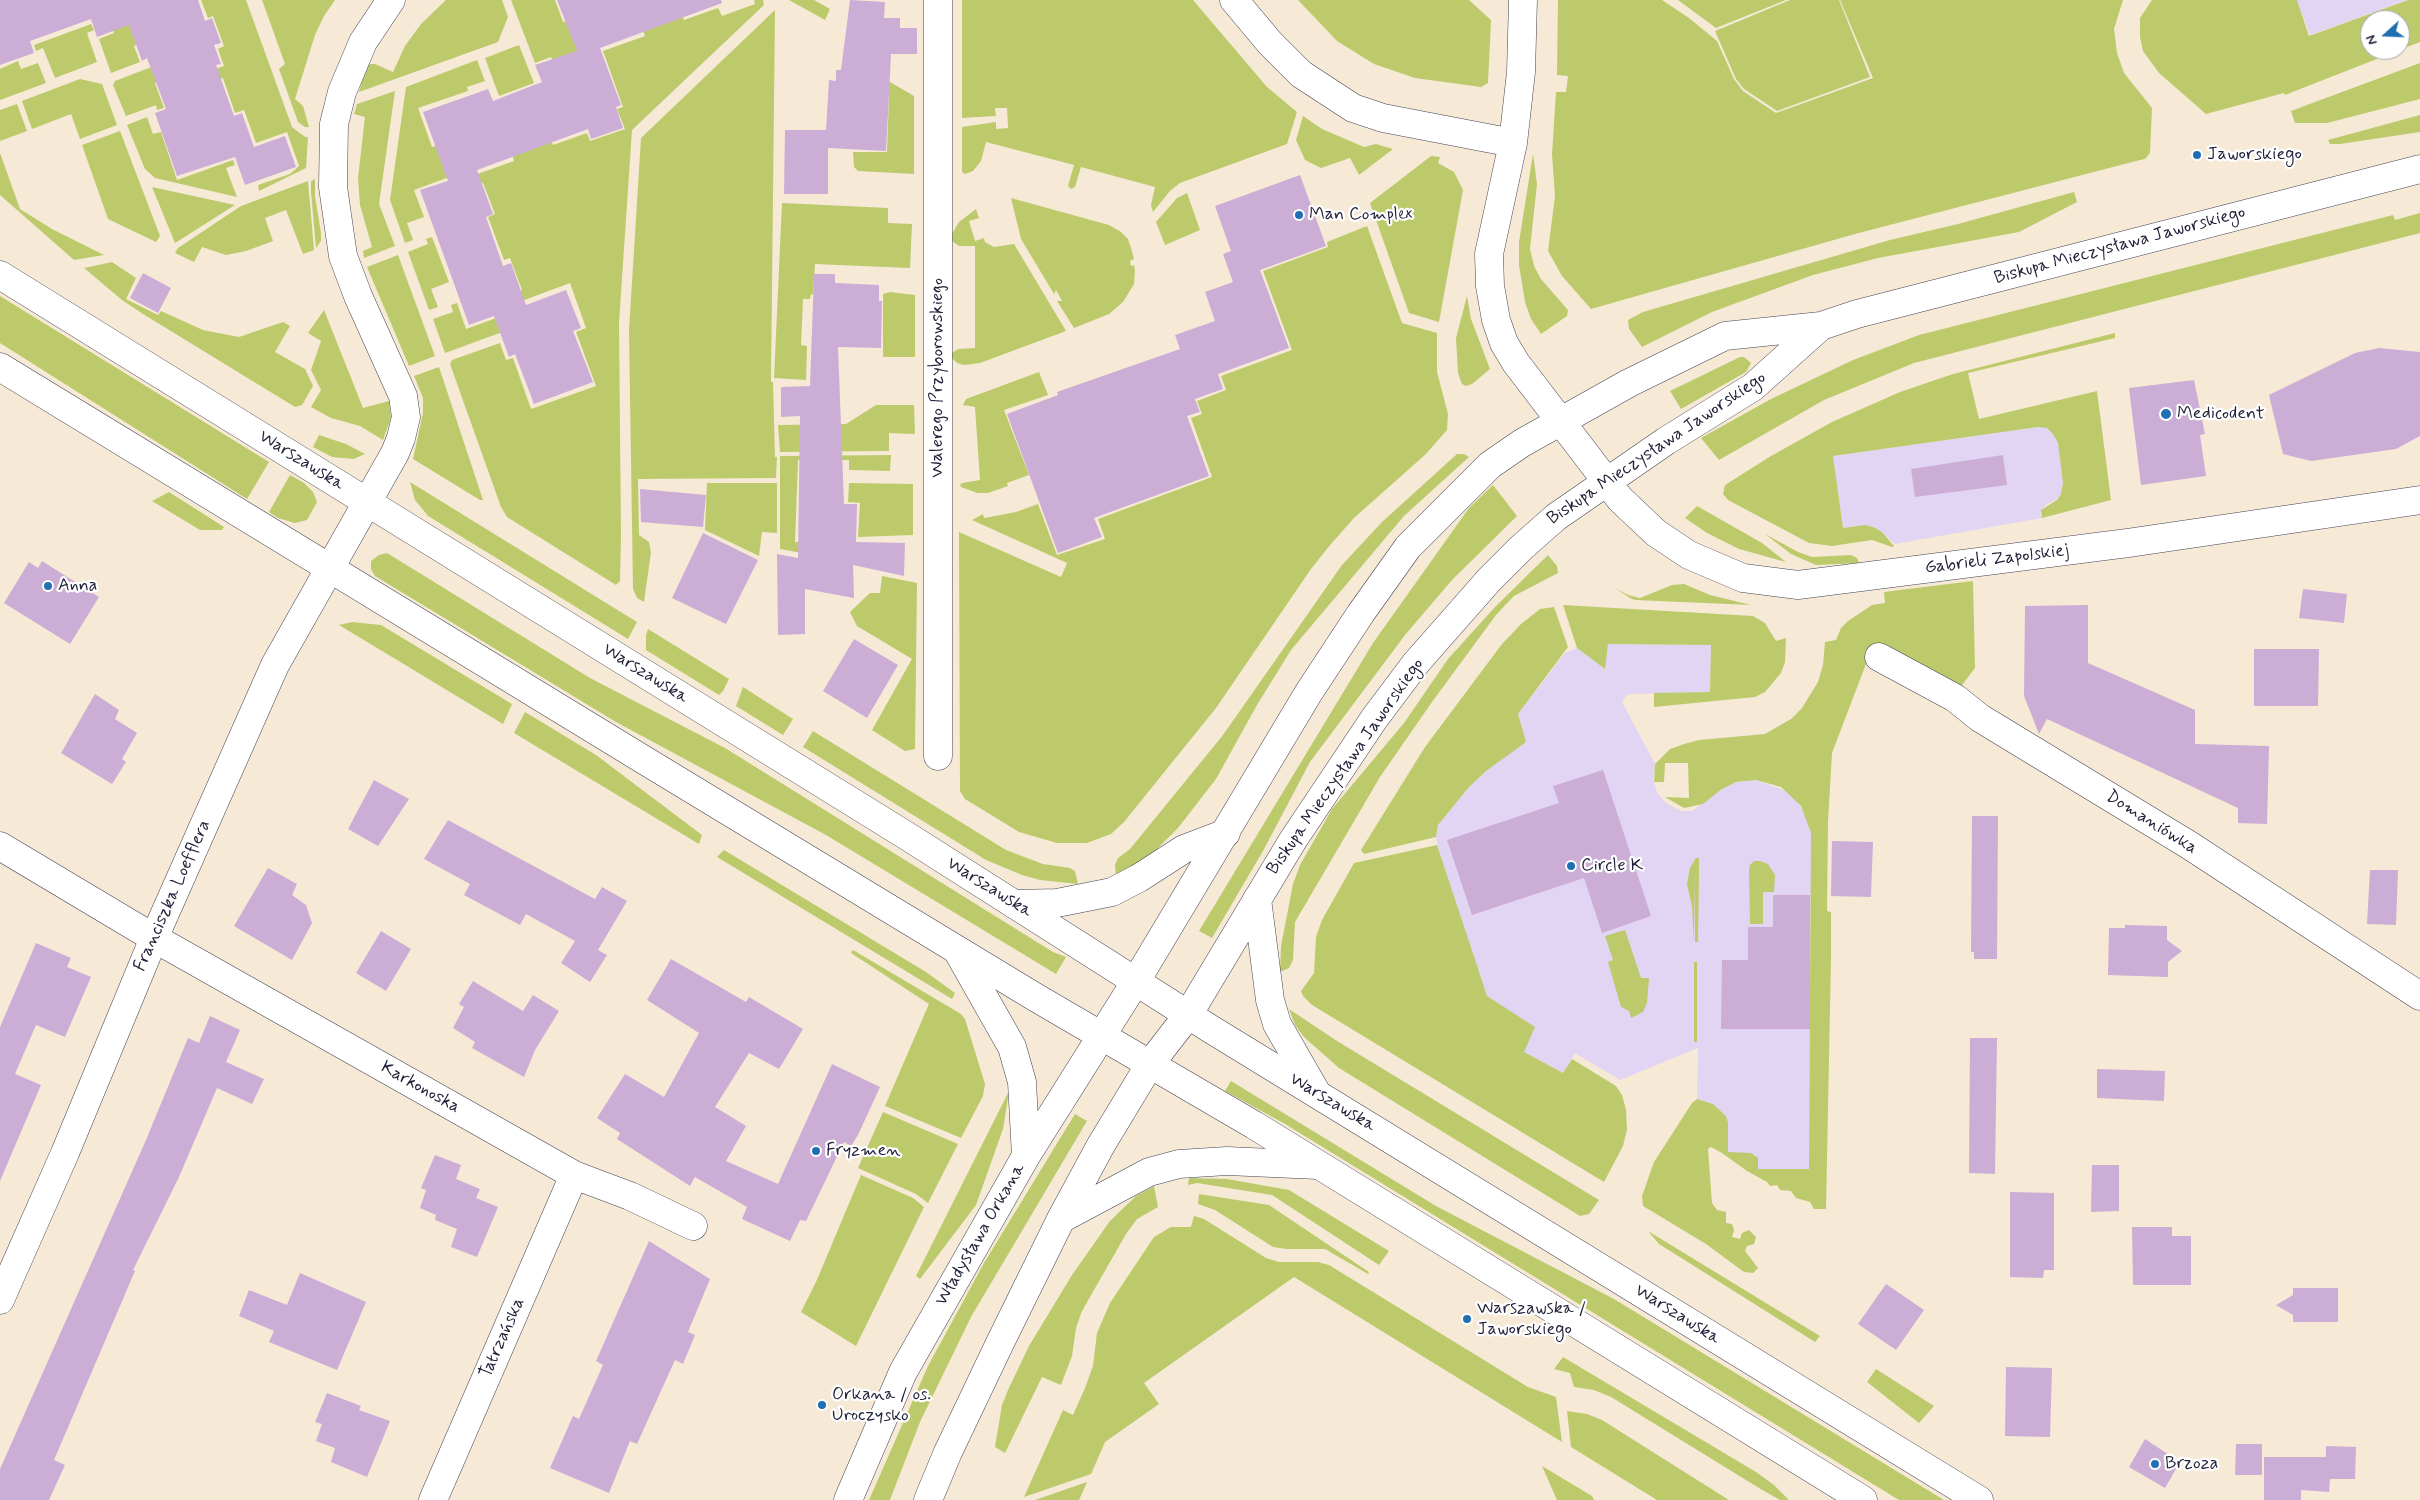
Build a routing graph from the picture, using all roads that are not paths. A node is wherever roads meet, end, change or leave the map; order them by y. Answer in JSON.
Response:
{"nodes":[{"id":1,"x":391,"y":0,"type":"edge"},
{"id":2,"x":938,"y":0,"type":"edge"},
{"id":3,"x":1234,"y":0,"type":"edge"},
{"id":4,"x":1523,"y":0,"type":"edge"},
{"id":5,"x":1513,"y":143,"type":"junction"},
{"id":6,"x":2420,"y":169,"type":"edge"},
{"id":7,"x":0,"y":275,"type":"edge"},
{"id":8,"x":1821,"y":326,"type":"junction"},
{"id":9,"x":0,"y":367,"type":"edge"},
{"id":10,"x":1561,"y":421,"type":"junction"},
{"id":11,"x":1606,"y":481,"type":"junction"},
{"id":12,"x":2420,"y":500,"type":"edge"},
{"id":13,"x":367,"y":502,"type":"junction"},
{"id":14,"x":329,"y":569,"type":"junction"},
{"id":15,"x":1878,"y":657,"type":"dead end"},
{"id":16,"x":938,"y":756,"type":"dead end"},
{"id":17,"x":1226,"y":833,"type":"junction"},
{"id":18,"x":0,"y":846,"type":"edge"},
{"id":19,"x":1257,"y":899,"type":"junction"},
{"id":20,"x":1014,"y":904,"type":"junction"},
{"id":21,"x":154,"y":938,"type":"junction"},
{"id":22,"x":957,"y":950,"type":"junction"},
{"id":23,"x":1136,"y":981,"type":"junction"},
{"id":24,"x":2420,"y":996,"type":"edge"},
{"id":25,"x":1188,"y":1015,"type":"junction"},
{"id":26,"x":1102,"y":1035,"type":"junction"},
{"id":27,"x":1150,"y":1064,"type":"junction"},
{"id":28,"x":1316,"y":1092,"type":"junction"},
{"id":29,"x":1026,"y":1156,"type":"junction"},
{"id":30,"x":1318,"y":1165,"type":"junction"},
{"id":31,"x":574,"y":1175,"type":"junction"},
{"id":32,"x":1061,"y":1219,"type":"junction"},
{"id":33,"x":693,"y":1226,"type":"dead end"},
{"id":34,"x":0,"y":1300,"type":"edge"},
{"id":35,"x":433,"y":1500,"type":"edge"},
{"id":36,"x":848,"y":1500,"type":"edge"},
{"id":37,"x":928,"y":1500,"type":"edge"},
{"id":38,"x":1863,"y":1500,"type":"edge"},
{"id":39,"x":1979,"y":1500,"type":"edge"}],
"edges":[{"from":1,"to":13,"type":"street","name":"Franciszka Loefflera"},
{"from":2,"to":16,"type":"street","name":"Walerego Przyborowskiego"},
{"from":3,"to":5,"type":"street"},
{"from":4,"to":5,"type":"street","name":"Gabrieli Zapolskiej"},
{"from":5,"to":10,"type":"street","name":"Gabrieli Zapolskiej"},
{"from":6,"to":8,"type":"street","name":"Biskupa Mieczysława Jaworskiego"},
{"from":7,"to":13,"type":"street","name":"Warszawska"},
{"from":8,"to":10,"type":"street","name":"Biskupa Mieczysława Jaworskiego"},
{"from":8,"to":11,"type":"street","name":"Biskupa Mieczysława Jaworskiego"},
{"from":9,"to":14,"type":"street"},
{"from":10,"to":11,"type":"street","name":"Gabrieli Zapolskiej"},
{"from":10,"to":17,"type":"street","name":"Biskupa Mieczysława Jaworskiego"},
{"from":11,"to":12,"type":"street","name":"Gabrieli Zapolskiej"},
{"from":11,"to":19,"type":"street","name":"Biskupa Mieczysława Jaworskiego"},
{"from":13,"to":14,"type":"street","name":"Franciszka Loefflera"},
{"from":13,"to":20,"type":"street","name":"Warszawska"},
{"from":14,"to":21,"type":"street","name":"Franciszka Loefflera"},
{"from":14,"to":22,"type":"street"},
{"from":15,"to":24,"type":"street","name":"Domaniówka"},
{"from":17,"to":20,"type":"street"},
{"from":17,"to":23,"type":"street","name":"Biskupa Mieczysława Jaworskiego"},
{"from":18,"to":21,"type":"street","name":"Karkonoska"},
{"from":19,"to":25,"type":"street","name":"Biskupa Mieczysława Jaworskiego"},
{"from":19,"to":28,"type":"street"},
{"from":20,"to":23,"type":"street","name":"Warszawska"},
{"from":21,"to":31,"type":"street","name":"Karkonoska"},
{"from":21,"to":34,"type":"street","name":"Franciszka Loefflera"},
{"from":22,"to":26,"type":"street"},
{"from":22,"to":29,"type":"street"},
{"from":23,"to":25,"type":"street","name":"Warszawska"},
{"from":23,"to":26,"type":"street","name":"Władysława Orkana"},
{"from":25,"to":27,"type":"street","name":"Biskupa Mieczysława Jaworskiego"},
{"from":25,"to":28,"type":"street","name":"Warszawska"},
{"from":26,"to":27,"type":"street"},
{"from":26,"to":29,"type":"street","name":"Władysława Orkana"},
{"from":27,"to":30,"type":"street"},
{"from":27,"to":32,"type":"street"},
{"from":28,"to":39,"type":"street","name":"Warszawska"},
{"from":29,"to":36,"type":"street","name":"Władysława Orkana"},
{"from":30,"to":32,"type":"street"},
{"from":30,"to":38,"type":"street"},
{"from":31,"to":33,"type":"street","name":"Karkonoska"},
{"from":31,"to":35,"type":"street","name":"Tatrzańska"},
{"from":32,"to":37,"type":"street"}]}
